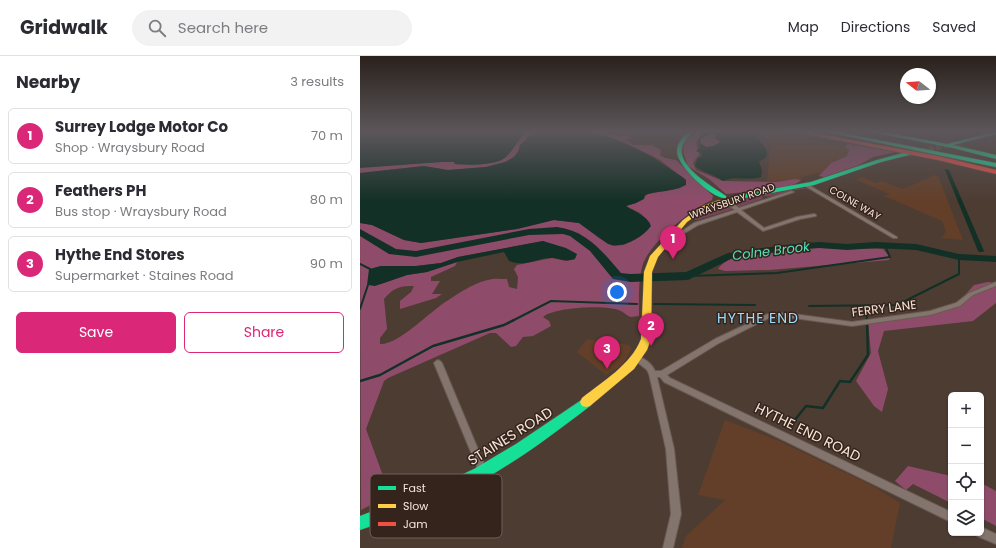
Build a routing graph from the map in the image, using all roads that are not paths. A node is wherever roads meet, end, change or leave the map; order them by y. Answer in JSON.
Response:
{"nodes":[{"id":1,"x":679,"y":155,"type":"edge"},
{"id":2,"x":903,"y":155,"type":"tunnel mouth"},
{"id":3,"x":922,"y":155,"type":"edge"},
{"id":4,"x":945,"y":155,"type":"tunnel mouth"},
{"id":5,"x":961,"y":155,"type":"edge"},
{"id":6,"x":996,"y":162,"type":"edge"},
{"id":7,"x":996,"y":165,"type":"edge"},
{"id":8,"x":996,"y":171,"type":"edge"},
{"id":9,"x":806,"y":185,"type":"junction"},
{"id":10,"x":792,"y":192,"type":"dead end"},
{"id":11,"x":727,"y":200,"type":"junction"},
{"id":12,"x":737,"y":210,"type":"junction"},
{"id":13,"x":814,"y":215,"type":"dead end"},
{"id":14,"x":681,"y":233,"type":"dead end"},
{"id":15,"x":895,"y":237,"type":"dead end"},
{"id":16,"x":996,"y":284,"type":"edge"},
{"id":17,"x":638,"y":359,"type":"junction"},
{"id":18,"x":438,"y":363,"type":"dead end"},
{"id":19,"x":658,"y":374,"type":"junction"},
{"id":20,"x":483,"y":471,"type":"junction"},
{"id":21,"x":477,"y":474,"type":"edge"},
{"id":22,"x":948,"y":516,"type":"edge"},
{"id":23,"x":370,"y":519,"type":"edge"},
{"id":24,"x":360,"y":523,"type":"edge"},
{"id":25,"x":984,"y":533,"type":"edge"},
{"id":26,"x":996,"y":539,"type":"edge"},
{"id":27,"x":668,"y":548,"type":"edge"}],
"edges":[{"from":1,"to":11,"type":"main road"},
{"from":2,"to":9,"type":"main road","name":"WRAYSBURY ROAD"},
{"from":3,"to":8,"type":"main road"},
{"from":4,"to":7,"type":"main road"},
{"from":5,"to":6,"type":"main road"},
{"from":9,"to":11,"type":"main road","name":"WRAYSBURY ROAD"},
{"from":9,"to":15,"type":"street","name":"COLNE WAY"},
{"from":10,"to":12,"type":"street","name":"WRAYSBURY ROAD"},
{"from":11,"to":12,"type":"street"},
{"from":11,"to":17,"type":"main road","name":"WRAYSBURY ROAD"},
{"from":12,"to":13,"type":"street"},
{"from":12,"to":14,"type":"street","name":"WRAYSBURY ROAD"},
{"from":16,"to":19,"type":"street","name":"FERRY LANE"},
{"from":17,"to":19,"type":"street","name":"HYTHE END ROAD"},
{"from":17,"to":20,"type":"main road","name":"STAINES ROAD"},
{"from":18,"to":20,"type":"street"},
{"from":19,"to":22,"type":"street","name":"HYTHE END ROAD"},
{"from":19,"to":27,"type":"street"},
{"from":20,"to":21,"type":"main road","name":"STAINES ROAD"},
{"from":23,"to":24,"type":"main road","name":"STAINES ROAD"},
{"from":25,"to":26,"type":"street"}]}
